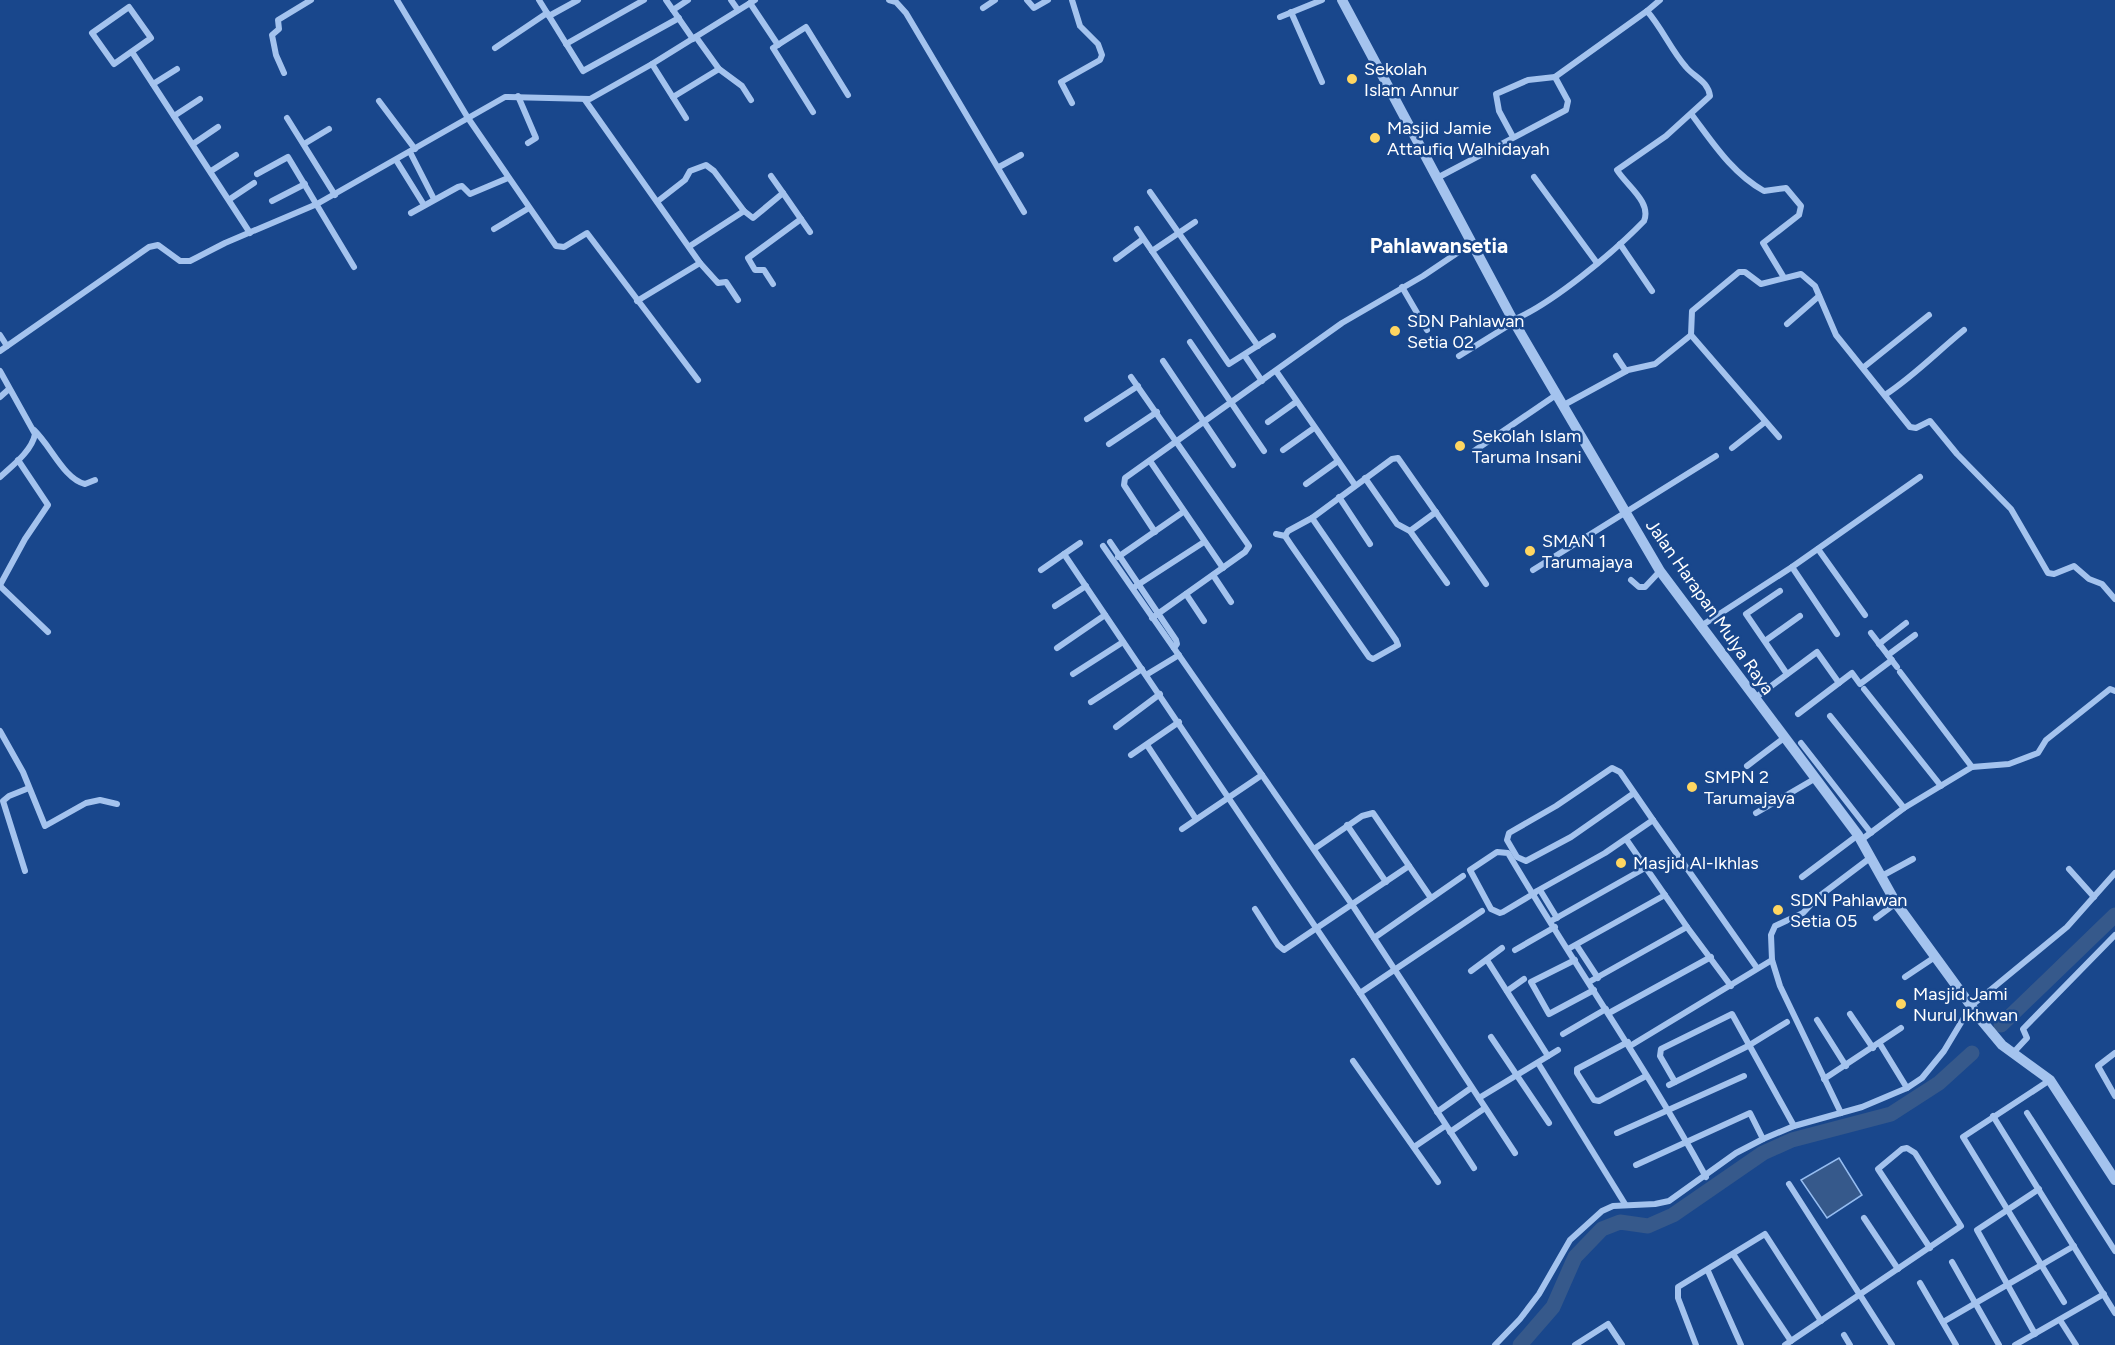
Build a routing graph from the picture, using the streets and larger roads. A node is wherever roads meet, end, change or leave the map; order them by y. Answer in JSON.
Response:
{"nodes":[{"id":1,"x":311,"y":0,"type":"edge"},
{"id":2,"x":398,"y":0,"type":"edge"},
{"id":3,"x":539,"y":0,"type":"edge"},
{"id":4,"x":578,"y":0,"type":"edge"},
{"id":5,"x":644,"y":0,"type":"edge"},
{"id":6,"x":666,"y":0,"type":"edge"},
{"id":7,"x":688,"y":0,"type":"edge"},
{"id":8,"x":731,"y":0,"type":"edge"},
{"id":9,"x":889,"y":0,"type":"edge"},
{"id":10,"x":994,"y":0,"type":"edge"},
{"id":11,"x":1027,"y":0,"type":"edge"},
{"id":12,"x":1048,"y":0,"type":"edge"},
{"id":13,"x":1072,"y":0,"type":"edge"},
{"id":14,"x":1322,"y":0,"type":"edge"},
{"id":15,"x":1342,"y":0,"type":"edge"},
{"id":16,"x":1660,"y":0,"type":"edge"},
{"id":17,"x":753,"y":1,"type":"edge"},
{"id":18,"x":983,"y":8,"type":"dead end"},
{"id":19,"x":673,"y":10,"type":"junction"},
{"id":20,"x":738,"y":10,"type":"junction"},
{"id":21,"x":1647,"y":11,"type":"junction"},
{"id":22,"x":1291,"y":12,"type":"junction"},
{"id":23,"x":548,"y":15,"type":"junction"},
{"id":24,"x":1280,"y":17,"type":"dead end"},
{"id":25,"x":678,"y":18,"type":"junction"},
{"id":26,"x":695,"y":38,"type":"junction"},
{"id":27,"x":566,"y":44,"type":"junction"},
{"id":28,"x":778,"y":45,"type":"junction"},
{"id":29,"x":495,"y":48,"type":"dead end"},
{"id":30,"x":132,"y":52,"type":"junction"},
{"id":31,"x":652,"y":64,"type":"junction"},
{"id":32,"x":177,"y":69,"type":"dead end"},
{"id":33,"x":719,"y":69,"type":"junction"},
{"id":34,"x":284,"y":73,"type":"dead end"},
{"id":35,"x":1555,"y":78,"type":"junction"},
{"id":36,"x":1322,"y":82,"type":"dead end"},
{"id":37,"x":153,"y":84,"type":"junction"},
{"id":38,"x":849,"y":95,"type":"dead end"},
{"id":39,"x":518,"y":96,"type":"junction"},
{"id":40,"x":673,"y":97,"type":"junction"},
{"id":41,"x":200,"y":99,"type":"dead end"},
{"id":42,"x":585,"y":100,"type":"junction"},
{"id":43,"x":751,"y":100,"type":"dead end"},
{"id":44,"x":379,"y":101,"type":"dead end"},
{"id":45,"x":1072,"y":103,"type":"dead end"},
{"id":46,"x":813,"y":112,"type":"dead end"},
{"id":47,"x":1692,"y":115,"type":"junction"},
{"id":48,"x":174,"y":116,"type":"junction"},
{"id":49,"x":287,"y":118,"type":"dead end"},
{"id":50,"x":468,"y":118,"type":"junction"},
{"id":51,"x":687,"y":118,"type":"dead end"},
{"id":52,"x":219,"y":127,"type":"dead end"},
{"id":53,"x":329,"y":129,"type":"dead end"},
{"id":54,"x":1513,"y":137,"type":"junction"},
{"id":55,"x":528,"y":143,"type":"dead end"},
{"id":56,"x":193,"y":144,"type":"junction"},
{"id":57,"x":303,"y":144,"type":"junction"},
{"id":58,"x":412,"y":151,"type":"junction"},
{"id":59,"x":236,"y":155,"type":"dead end"},
{"id":60,"x":1021,"y":155,"type":"dead end"},
{"id":61,"x":396,"y":160,"type":"junction"},
{"id":62,"x":999,"y":167,"type":"junction"},
{"id":63,"x":211,"y":171,"type":"junction"},
{"id":64,"x":257,"y":174,"type":"dead end"},
{"id":65,"x":771,"y":176,"type":"dead end"},
{"id":66,"x":1534,"y":177,"type":"dead end"},
{"id":67,"x":508,"y":178,"type":"junction"},
{"id":68,"x":1436,"y":178,"type":"junction"},
{"id":69,"x":254,"y":183,"type":"dead end"},
{"id":70,"x":304,"y":184,"type":"junction"},
{"id":71,"x":1150,"y":192,"type":"dead end"},
{"id":72,"x":783,"y":193,"type":"junction"},
{"id":73,"x":335,"y":195,"type":"junction"},
{"id":74,"x":230,"y":199,"type":"junction"},
{"id":75,"x":434,"y":199,"type":"junction"},
{"id":76,"x":272,"y":201,"type":"dead end"},
{"id":77,"x":658,"y":201,"type":"junction"},
{"id":78,"x":317,"y":204,"type":"junction"},
{"id":79,"x":424,"y":205,"type":"junction"},
{"id":80,"x":530,"y":208,"type":"junction"},
{"id":81,"x":744,"y":211,"type":"junction"},
{"id":82,"x":1024,"y":212,"type":"dead end"},
{"id":83,"x":411,"y":213,"type":"dead end"},
{"id":84,"x":801,"y":219,"type":"junction"},
{"id":85,"x":1194,"y":222,"type":"dead end"},
{"id":86,"x":494,"y":229,"type":"dead end"},
{"id":87,"x":1137,"y":230,"type":"dead end"},
{"id":88,"x":810,"y":232,"type":"dead end"},
{"id":89,"x":1179,"y":232,"type":"junction"},
{"id":90,"x":250,"y":233,"type":"junction"},
{"id":91,"x":1143,"y":239,"type":"junction"},
{"id":92,"x":1472,"y":243,"type":"junction"},
{"id":93,"x":1620,"y":244,"type":"junction"},
{"id":94,"x":690,"y":246,"type":"junction"},
{"id":95,"x":1152,"y":251,"type":"junction"},
{"id":96,"x":1116,"y":259,"type":"dead end"},
{"id":97,"x":699,"y":263,"type":"junction"},
{"id":98,"x":1597,"y":263,"type":"junction"},
{"id":99,"x":354,"y":267,"type":"dead end"},
{"id":100,"x":1783,"y":276,"type":"junction"},
{"id":101,"x":773,"y":284,"type":"dead end"},
{"id":102,"x":1402,"y":287,"type":"junction"},
{"id":103,"x":1652,"y":291,"type":"dead end"},
{"id":104,"x":1819,"y":296,"type":"junction"},
{"id":105,"x":738,"y":300,"type":"dead end"},
{"id":106,"x":637,"y":301,"type":"junction"},
{"id":107,"x":1929,"y":315,"type":"dead end"},
{"id":108,"x":1513,"y":321,"type":"junction"},
{"id":109,"x":1786,"y":324,"type":"dead end"},
{"id":110,"x":1427,"y":330,"type":"dead end"},
{"id":111,"x":1964,"y":330,"type":"dead end"},
{"id":112,"x":0,"y":335,"type":"edge"},
{"id":113,"x":1690,"y":335,"type":"junction"},
{"id":114,"x":1273,"y":336,"type":"dead end"},
{"id":115,"x":1190,"y":342,"type":"dead end"},
{"id":116,"x":7,"y":346,"type":"junction"},
{"id":117,"x":1258,"y":346,"type":"junction"},
{"id":118,"x":0,"y":351,"type":"edge"},
{"id":119,"x":1245,"y":356,"type":"junction"},
{"id":120,"x":1459,"y":356,"type":"dead end"},
{"id":121,"x":1616,"y":356,"type":"dead end"},
{"id":122,"x":1163,"y":361,"type":"dead end"},
{"id":123,"x":1864,"y":367,"type":"junction"},
{"id":124,"x":0,"y":371,"type":"edge"},
{"id":125,"x":1276,"y":371,"type":"junction"},
{"id":126,"x":1626,"y":371,"type":"junction"},
{"id":127,"x":1131,"y":377,"type":"dead end"},
{"id":128,"x":698,"y":380,"type":"dead end"},
{"id":129,"x":1262,"y":381,"type":"junction"},
{"id":130,"x":1138,"y":386,"type":"junction"},
{"id":131,"x":9,"y":389,"type":"junction"},
{"id":132,"x":1556,"y":395,"type":"junction"},
{"id":133,"x":1885,"y":396,"type":"junction"},
{"id":134,"x":0,"y":397,"type":"edge"},
{"id":135,"x":1296,"y":402,"type":"junction"},
{"id":136,"x":1231,"y":404,"type":"junction"},
{"id":137,"x":1562,"y":406,"type":"junction"},
{"id":138,"x":1157,"y":412,"type":"junction"},
{"id":139,"x":1087,"y":419,"type":"dead end"},
{"id":140,"x":1204,"y":422,"type":"junction"},
{"id":141,"x":1268,"y":422,"type":"dead end"},
{"id":142,"x":1765,"y":422,"type":"junction"},
{"id":143,"x":1314,"y":428,"type":"junction"},
{"id":144,"x":34,"y":429,"type":"junction"},
{"id":145,"x":1779,"y":437,"type":"dead end"},
{"id":146,"x":1176,"y":440,"type":"junction"},
{"id":147,"x":1109,"y":444,"type":"dead end"},
{"id":148,"x":1732,"y":448,"type":"dead end"},
{"id":149,"x":1283,"y":450,"type":"dead end"},
{"id":150,"x":1263,"y":451,"type":"dead end"},
{"id":151,"x":1474,"y":452,"type":"dead end"},
{"id":152,"x":1716,"y":456,"type":"dead end"},
{"id":153,"x":18,"y":460,"type":"junction"},
{"id":154,"x":1150,"y":461,"type":"junction"},
{"id":155,"x":1338,"y":461,"type":"junction"},
{"id":156,"x":1233,"y":465,"type":"dead end"},
{"id":157,"x":0,"y":477,"type":"edge"},
{"id":158,"x":1920,"y":477,"type":"dead end"},
{"id":159,"x":1365,"y":478,"type":"junction"},
{"id":160,"x":95,"y":480,"type":"dead end"},
{"id":161,"x":1306,"y":484,"type":"dead end"},
{"id":162,"x":1355,"y":485,"type":"junction"},
{"id":163,"x":1339,"y":497,"type":"junction"},
{"id":164,"x":1183,"y":512,"type":"junction"},
{"id":165,"x":1436,"y":512,"type":"junction"},
{"id":166,"x":1625,"y":514,"type":"junction"},
{"id":167,"x":1312,"y":518,"type":"junction"},
{"id":168,"x":1410,"y":531,"type":"junction"},
{"id":169,"x":1155,"y":532,"type":"junction"},
{"id":170,"x":1276,"y":534,"type":"dead end"},
{"id":171,"x":1285,"y":536,"type":"junction"},
{"id":172,"x":1110,"y":542,"type":"dead end"},
{"id":173,"x":1204,"y":542,"type":"junction"},
{"id":174,"x":1080,"y":543,"type":"dead end"},
{"id":175,"x":1371,"y":544,"type":"dead end"},
{"id":176,"x":1103,"y":546,"type":"dead end"},
{"id":177,"x":1818,"y":549,"type":"junction"},
{"id":178,"x":1064,"y":554,"type":"junction"},
{"id":179,"x":1119,"y":556,"type":"junction"},
{"id":180,"x":1112,"y":561,"type":"junction"},
{"id":181,"x":1792,"y":567,"type":"junction"},
{"id":182,"x":1223,"y":568,"type":"junction"},
{"id":183,"x":1041,"y":570,"type":"dead end"},
{"id":184,"x":1533,"y":570,"type":"dead end"},
{"id":185,"x":1660,"y":571,"type":"junction"},
{"id":186,"x":1213,"y":575,"type":"junction"},
{"id":187,"x":1631,"y":580,"type":"dead end"},
{"id":188,"x":1447,"y":583,"type":"dead end"},
{"id":189,"x":1139,"y":584,"type":"junction"},
{"id":190,"x":1486,"y":585,"type":"dead end"},
{"id":191,"x":0,"y":586,"type":"edge"},
{"id":192,"x":1086,"y":586,"type":"junction"},
{"id":193,"x":1132,"y":589,"type":"junction"},
{"id":194,"x":1780,"y":591,"type":"dead end"},
{"id":195,"x":1186,"y":594,"type":"junction"},
{"id":196,"x":2115,"y":599,"type":"edge"},
{"id":197,"x":1231,"y":602,"type":"dead end"},
{"id":198,"x":1055,"y":606,"type":"dead end"},
{"id":199,"x":1160,"y":612,"type":"junction"},
{"id":200,"x":1105,"y":615,"type":"junction"},
{"id":201,"x":1864,"y":615,"type":"dead end"},
{"id":202,"x":1800,"y":616,"type":"dead end"},
{"id":203,"x":1152,"y":618,"type":"junction"},
{"id":204,"x":1204,"y":621,"type":"dead end"},
{"id":205,"x":1906,"y":623,"type":"dead end"},
{"id":206,"x":1700,"y":626,"type":"junction"},
{"id":207,"x":48,"y":632,"type":"dead end"},
{"id":208,"x":1870,"y":633,"type":"dead end"},
{"id":209,"x":1837,"y":634,"type":"dead end"},
{"id":210,"x":1915,"y":635,"type":"dead end"},
{"id":211,"x":1765,"y":641,"type":"junction"},
{"id":212,"x":1123,"y":642,"type":"junction"},
{"id":213,"x":1879,"y":644,"type":"junction"},
{"id":214,"x":1057,"y":648,"type":"dead end"},
{"id":215,"x":1174,"y":648,"type":"junction"},
{"id":216,"x":1179,"y":656,"type":"junction"},
{"id":217,"x":1890,"y":657,"type":"junction"},
{"id":218,"x":1142,"y":669,"type":"junction"},
{"id":219,"x":1787,"y":674,"type":"junction"},
{"id":220,"x":1073,"y":675,"type":"dead end"},
{"id":221,"x":1146,"y":675,"type":"junction"},
{"id":222,"x":1839,"y":683,"type":"junction"},
{"id":223,"x":1864,"y":689,"type":"dead end"},
{"id":224,"x":2115,"y":691,"type":"edge"},
{"id":225,"x":1160,"y":694,"type":"junction"},
{"id":226,"x":1755,"y":698,"type":"junction"},
{"id":227,"x":1091,"y":702,"type":"dead end"},
{"id":228,"x":1798,"y":714,"type":"dead end"},
{"id":229,"x":1830,"y":717,"type":"dead end"},
{"id":230,"x":1179,"y":722,"type":"junction"},
{"id":231,"x":1116,"y":726,"type":"dead end"},
{"id":232,"x":0,"y":731,"type":"edge"},
{"id":233,"x":1784,"y":738,"type":"junction"},
{"id":234,"x":1801,"y":743,"type":"dead end"},
{"id":235,"x":1147,"y":745,"type":"junction"},
{"id":236,"x":1131,"y":755,"type":"dead end"},
{"id":237,"x":1747,"y":766,"type":"dead end"},
{"id":238,"x":1972,"y":767,"type":"junction"},
{"id":239,"x":1262,"y":775,"type":"junction"},
{"id":240,"x":1816,"y":778,"type":"junction"},
{"id":241,"x":1941,"y":786,"type":"junction"},
{"id":242,"x":29,"y":788,"type":"junction"},
{"id":243,"x":1634,"y":793,"type":"junction"},
{"id":244,"x":1228,"y":799,"type":"junction"},
{"id":245,"x":117,"y":804,"type":"dead end"},
{"id":246,"x":1904,"y":808,"type":"junction"},
{"id":247,"x":1756,"y":813,"type":"dead end"},
{"id":248,"x":1197,"y":819,"type":"junction"},
{"id":249,"x":1653,"y":820,"type":"junction"},
{"id":250,"x":1347,"y":825,"type":"junction"},
{"id":251,"x":1182,"y":829,"type":"dead end"},
{"id":252,"x":1871,"y":832,"type":"junction"},
{"id":253,"x":1859,"y":837,"type":"junction"},
{"id":254,"x":1626,"y":839,"type":"junction"},
{"id":255,"x":1314,"y":849,"type":"junction"},
{"id":256,"x":1870,"y":858,"type":"junction"},
{"id":257,"x":1912,"y":859,"type":"dead end"},
{"id":258,"x":1409,"y":866,"type":"junction"},
{"id":259,"x":1645,"y":868,"type":"junction"},
{"id":260,"x":2069,"y":869,"type":"dead end"},
{"id":261,"x":25,"y":870,"type":"dead end"},
{"id":262,"x":2115,"y":873,"type":"edge"},
{"id":263,"x":1463,"y":876,"type":"dead end"},
{"id":264,"x":1802,"y":877,"type":"dead end"},
{"id":265,"x":1879,"y":877,"type":"junction"},
{"id":266,"x":1386,"y":882,"type":"junction"},
{"id":267,"x":1540,"y":890,"type":"junction"},
{"id":268,"x":1533,"y":894,"type":"junction"},
{"id":269,"x":1665,"y":895,"type":"junction"},
{"id":270,"x":1431,"y":897,"type":"junction"},
{"id":271,"x":2094,"y":897,"type":"junction"},
{"id":272,"x":1896,"y":903,"type":"junction"},
{"id":273,"x":1353,"y":906,"type":"junction"},
{"id":274,"x":1255,"y":909,"type":"dead end"},
{"id":275,"x":1482,"y":911,"type":"dead end"},
{"id":276,"x":1876,"y":918,"type":"dead end"},
{"id":277,"x":1554,"y":922,"type":"junction"},
{"id":278,"x":1687,"y":927,"type":"junction"},
{"id":279,"x":1316,"y":930,"type":"junction"},
{"id":280,"x":2115,"y":935,"type":"edge"},
{"id":281,"x":1374,"y":938,"type":"junction"},
{"id":282,"x":1577,"y":946,"type":"junction"},
{"id":283,"x":1502,"y":948,"type":"dead end"},
{"id":284,"x":1568,"y":949,"type":"junction"},
{"id":285,"x":1515,"y":950,"type":"dead end"},
{"id":286,"x":1936,"y":956,"type":"junction"},
{"id":287,"x":1711,"y":957,"type":"junction"},
{"id":288,"x":1486,"y":960,"type":"junction"},
{"id":289,"x":1575,"y":960,"type":"junction"},
{"id":290,"x":1772,"y":960,"type":"junction"},
{"id":291,"x":1757,"y":969,"type":"junction"},
{"id":292,"x":1395,"y":970,"type":"junction"},
{"id":293,"x":1471,"y":971,"type":"dead end"},
{"id":294,"x":1905,"y":977,"type":"dead end"},
{"id":295,"x":1598,"y":978,"type":"junction"},
{"id":296,"x":1524,"y":979,"type":"dead end"},
{"id":297,"x":1589,"y":982,"type":"junction"},
{"id":298,"x":1731,"y":986,"type":"junction"},
{"id":299,"x":1594,"y":990,"type":"junction"},
{"id":300,"x":1507,"y":991,"type":"junction"},
{"id":301,"x":1360,"y":993,"type":"junction"},
{"id":302,"x":1971,"y":1006,"type":"junction"},
{"id":303,"x":1607,"y":1011,"type":"junction"},
{"id":304,"x":1850,"y":1014,"type":"dead end"},
{"id":305,"x":1817,"y":1020,"type":"dead end"},
{"id":306,"x":1787,"y":1022,"type":"dead end"},
{"id":307,"x":1901,"y":1028,"type":"dead end"},
{"id":308,"x":1563,"y":1034,"type":"dead end"},
{"id":309,"x":1491,"y":1037,"type":"dead end"},
{"id":310,"x":1629,"y":1044,"type":"junction"},
{"id":311,"x":1880,"y":1044,"type":"junction"},
{"id":312,"x":1748,"y":1046,"type":"junction"},
{"id":313,"x":1873,"y":1048,"type":"junction"},
{"id":314,"x":1558,"y":1050,"type":"dead end"},
{"id":315,"x":2013,"y":1053,"type":"junction"},
{"id":316,"x":2115,"y":1053,"type":"edge"},
{"id":317,"x":1548,"y":1056,"type":"junction"},
{"id":318,"x":1353,"y":1061,"type":"dead end"},
{"id":319,"x":1538,"y":1063,"type":"junction"},
{"id":320,"x":1846,"y":1066,"type":"junction"},
{"id":321,"x":1516,"y":1076,"type":"junction"},
{"id":322,"x":1646,"y":1076,"type":"junction"},
{"id":323,"x":1744,"y":1076,"type":"dead end"},
{"id":324,"x":1824,"y":1079,"type":"junction"},
{"id":325,"x":2050,"y":1080,"type":"junction"},
{"id":326,"x":1471,"y":1088,"type":"junction"},
{"id":327,"x":1907,"y":1088,"type":"junction"},
{"id":328,"x":2115,"y":1096,"type":"edge"},
{"id":329,"x":1479,"y":1098,"type":"junction"},
{"id":330,"x":1485,"y":1108,"type":"junction"},
{"id":331,"x":1437,"y":1112,"type":"junction"},
{"id":332,"x":1668,"y":1112,"type":"junction"},
{"id":333,"x":1841,"y":1113,"type":"junction"},
{"id":334,"x":2027,"y":1113,"type":"dead end"},
{"id":335,"x":1994,"y":1116,"type":"junction"},
{"id":336,"x":1549,"y":1123,"type":"dead end"},
{"id":337,"x":1445,"y":1126,"type":"junction"},
{"id":338,"x":1794,"y":1126,"type":"junction"},
{"id":339,"x":1450,"y":1132,"type":"junction"},
{"id":340,"x":1617,"y":1133,"type":"dead end"},
{"id":341,"x":1763,"y":1139,"type":"junction"},
{"id":342,"x":1687,"y":1142,"type":"junction"},
{"id":343,"x":1414,"y":1147,"type":"junction"},
{"id":344,"x":1515,"y":1153,"type":"dead end"},
{"id":345,"x":1636,"y":1165,"type":"dead end"},
{"id":346,"x":1474,"y":1168,"type":"dead end"},
{"id":347,"x":1706,"y":1176,"type":"junction"},
{"id":348,"x":2115,"y":1180,"type":"edge"},
{"id":349,"x":1438,"y":1182,"type":"dead end"},
{"id":350,"x":1789,"y":1184,"type":"dead end"},
{"id":351,"x":2039,"y":1189,"type":"junction"},
{"id":352,"x":1625,"y":1204,"type":"junction"},
{"id":353,"x":2008,"y":1208,"type":"junction"},
{"id":354,"x":1864,"y":1218,"type":"dead end"},
{"id":355,"x":2074,"y":1246,"type":"junction"},
{"id":356,"x":1930,"y":1248,"type":"junction"},
{"id":357,"x":2115,"y":1251,"type":"edge"},
{"id":358,"x":1732,"y":1254,"type":"junction"},
{"id":359,"x":1952,"y":1262,"type":"dead end"},
{"id":360,"x":2042,"y":1265,"type":"junction"},
{"id":361,"x":1898,"y":1269,"type":"junction"},
{"id":362,"x":1708,"y":1271,"type":"junction"},
{"id":363,"x":1920,"y":1283,"type":"dead end"},
{"id":364,"x":2008,"y":1286,"type":"junction"},
{"id":365,"x":1859,"y":1294,"type":"junction"},
{"id":366,"x":2104,"y":1294,"type":"junction"},
{"id":367,"x":2064,"y":1302,"type":"dead end"},
{"id":368,"x":1976,"y":1305,"type":"junction"},
{"id":369,"x":2115,"y":1313,"type":"edge"},
{"id":370,"x":2060,"y":1320,"type":"junction"},
{"id":371,"x":1821,"y":1321,"type":"junction"},
{"id":372,"x":1943,"y":1322,"type":"junction"},
{"id":373,"x":2035,"y":1334,"type":"junction"},
{"id":374,"x":1844,"y":1335,"type":"dead end"},
{"id":375,"x":2028,"y":1342,"type":"edge"},
{"id":376,"x":1788,"y":1343,"type":"edge"},
{"id":377,"x":1577,"y":1344,"type":"edge"},
{"id":378,"x":1495,"y":1345,"type":"edge"},
{"id":379,"x":1622,"y":1345,"type":"edge"},
{"id":380,"x":1696,"y":1345,"type":"edge"},
{"id":381,"x":1741,"y":1345,"type":"edge"},
{"id":382,"x":1850,"y":1345,"type":"edge"},
{"id":383,"x":1892,"y":1345,"type":"edge"},
{"id":384,"x":1956,"y":1345,"type":"edge"},
{"id":385,"x":1999,"y":1345,"type":"edge"},
{"id":386,"x":2015,"y":1345,"type":"edge"},
{"id":387,"x":2076,"y":1345,"type":"edge"}],
"edges":[{"from":1,"to":34,"type":"street"},
{"from":2,"to":50,"type":"street"},
{"from":3,"to":23,"type":"street"},
{"from":4,"to":23,"type":"street"},
{"from":5,"to":27,"type":"street"},
{"from":6,"to":19,"type":"street"},
{"from":7,"to":19,"type":"street"},
{"from":8,"to":20,"type":"street"},
{"from":9,"to":62,"type":"street"},
{"from":10,"to":18,"type":"street"},
{"from":11,"to":12,"type":"street"},
{"from":13,"to":45,"type":"street"},
{"from":14,"to":22,"type":"street"},
{"from":15,"to":68,"type":"street","name":"Jalan Harapan Mulya Raya"},
{"from":16,"to":21,"type":"street"},
{"from":17,"to":20,"type":"street"},
{"from":17,"to":28,"type":"street"},
{"from":19,"to":25,"type":"street"},
{"from":20,"to":26,"type":"street"},
{"from":21,"to":35,"type":"street"},
{"from":21,"to":47,"type":"street"},
{"from":22,"to":24,"type":"street"},
{"from":22,"to":36,"type":"street"},
{"from":23,"to":27,"type":"street"},
{"from":23,"to":29,"type":"street"},
{"from":25,"to":26,"type":"street"},
{"from":25,"to":27,"type":"street"},
{"from":26,"to":31,"type":"street"},
{"from":26,"to":33,"type":"street"},
{"from":28,"to":38,"type":"street"},
{"from":28,"to":46,"type":"street"},
{"from":30,"to":30,"type":"street"},
{"from":30,"to":37,"type":"street"},
{"from":31,"to":40,"type":"street"},
{"from":31,"to":42,"type":"street"},
{"from":32,"to":37,"type":"street"},
{"from":33,"to":40,"type":"street"},
{"from":33,"to":43,"type":"street"},
{"from":35,"to":54,"type":"street"},
{"from":35,"to":54,"type":"street"},
{"from":37,"to":48,"type":"street"},
{"from":39,"to":42,"type":"street"},
{"from":39,"to":50,"type":"street"},
{"from":39,"to":55,"type":"street"},
{"from":40,"to":51,"type":"street"},
{"from":41,"to":48,"type":"street"},
{"from":42,"to":77,"type":"street"},
{"from":44,"to":58,"type":"street"},
{"from":47,"to":93,"type":"street"},
{"from":47,"to":100,"type":"street"},
{"from":48,"to":56,"type":"street"},
{"from":49,"to":57,"type":"street"},
{"from":50,"to":58,"type":"street"},
{"from":50,"to":67,"type":"street"},
{"from":52,"to":56,"type":"street"},
{"from":53,"to":57,"type":"street"},
{"from":54,"to":68,"type":"street"},
{"from":56,"to":63,"type":"street"},
{"from":57,"to":73,"type":"street"},
{"from":58,"to":61,"type":"street"},
{"from":58,"to":75,"type":"street"},
{"from":59,"to":63,"type":"street"},
{"from":60,"to":62,"type":"street"},
{"from":61,"to":73,"type":"street"},
{"from":61,"to":79,"type":"street"},
{"from":62,"to":82,"type":"street"},
{"from":63,"to":74,"type":"street"},
{"from":64,"to":70,"type":"street"},
{"from":65,"to":72,"type":"street"},
{"from":66,"to":98,"type":"street"},
{"from":67,"to":75,"type":"street"},
{"from":67,"to":80,"type":"street"},
{"from":68,"to":92,"type":"street","name":"Jalan Harapan Mulya Raya"},
{"from":69,"to":74,"type":"street"},
{"from":70,"to":76,"type":"street"},
{"from":70,"to":78,"type":"street"},
{"from":71,"to":89,"type":"street"},
{"from":72,"to":81,"type":"street"},
{"from":72,"to":84,"type":"street"},
{"from":73,"to":78,"type":"street"},
{"from":74,"to":90,"type":"street"},
{"from":75,"to":79,"type":"street"},
{"from":77,"to":81,"type":"street"},
{"from":77,"to":94,"type":"street"},
{"from":78,"to":90,"type":"street"},
{"from":78,"to":99,"type":"street"},
{"from":79,"to":83,"type":"street"},
{"from":80,"to":86,"type":"street"},
{"from":80,"to":106,"type":"street"},
{"from":81,"to":94,"type":"street"},
{"from":84,"to":88,"type":"street"},
{"from":84,"to":101,"type":"street"},
{"from":85,"to":89,"type":"street"},
{"from":87,"to":91,"type":"street"},
{"from":89,"to":95,"type":"street"},
{"from":89,"to":117,"type":"street"},
{"from":90,"to":116,"type":"street"},
{"from":91,"to":95,"type":"street"},
{"from":91,"to":96,"type":"street"},
{"from":92,"to":102,"type":"street"},
{"from":92,"to":108,"type":"street","name":"Jalan Harapan Mulya Raya"},
{"from":93,"to":98,"type":"street"},
{"from":93,"to":103,"type":"street"},
{"from":94,"to":97,"type":"street"},
{"from":95,"to":119,"type":"street"},
{"from":97,"to":105,"type":"street"},
{"from":97,"to":106,"type":"street"},
{"from":98,"to":108,"type":"street"},
{"from":100,"to":104,"type":"street"},
{"from":100,"to":113,"type":"street"},
{"from":102,"to":110,"type":"street"},
{"from":102,"to":125,"type":"street"},
{"from":104,"to":109,"type":"street"},
{"from":104,"to":123,"type":"street"},
{"from":106,"to":128,"type":"street"},
{"from":107,"to":123,"type":"street"},
{"from":108,"to":120,"type":"street"},
{"from":108,"to":132,"type":"street","name":"Jalan Harapan Mulya Raya"},
{"from":111,"to":133,"type":"street"},
{"from":112,"to":116,"type":"street"},
{"from":113,"to":126,"type":"street"},
{"from":113,"to":142,"type":"street"},
{"from":114,"to":117,"type":"street"},
{"from":115,"to":136,"type":"street"},
{"from":116,"to":118,"type":"street"},
{"from":117,"to":119,"type":"street"},
{"from":119,"to":129,"type":"street"},
{"from":121,"to":126,"type":"street"},
{"from":122,"to":140,"type":"street"},
{"from":123,"to":133,"type":"street"},
{"from":124,"to":131,"type":"street"},
{"from":125,"to":129,"type":"street"},
{"from":125,"to":135,"type":"street"},
{"from":126,"to":137,"type":"street"},
{"from":127,"to":130,"type":"street"},
{"from":129,"to":136,"type":"street"},
{"from":130,"to":138,"type":"street"},
{"from":130,"to":139,"type":"street"},
{"from":131,"to":134,"type":"street"},
{"from":131,"to":144,"type":"street"},
{"from":132,"to":137,"type":"street","name":"Jalan Harapan Mulya Raya"},
{"from":132,"to":151,"type":"street"},
{"from":133,"to":196,"type":"street"},
{"from":135,"to":141,"type":"street"},
{"from":135,"to":143,"type":"street"},
{"from":136,"to":140,"type":"street"},
{"from":136,"to":150,"type":"street"},
{"from":137,"to":166,"type":"street","name":"Jalan Harapan Mulya Raya"},
{"from":138,"to":146,"type":"street"},
{"from":138,"to":147,"type":"street"},
{"from":140,"to":146,"type":"street"},
{"from":140,"to":156,"type":"street"},
{"from":142,"to":145,"type":"street"},
{"from":142,"to":148,"type":"street"},
{"from":143,"to":149,"type":"street"},
{"from":143,"to":155,"type":"street"},
{"from":144,"to":153,"type":"street"},
{"from":144,"to":160,"type":"street"},
{"from":146,"to":154,"type":"street"},
{"from":146,"to":182,"type":"street"},
{"from":152,"to":166,"type":"street"},
{"from":153,"to":157,"type":"street"},
{"from":153,"to":191,"type":"street"},
{"from":154,"to":164,"type":"street"},
{"from":154,"to":169,"type":"street"},
{"from":155,"to":161,"type":"street"},
{"from":155,"to":162,"type":"street"},
{"from":158,"to":177,"type":"street"},
{"from":159,"to":162,"type":"street"},
{"from":159,"to":165,"type":"street"},
{"from":159,"to":168,"type":"street"},
{"from":162,"to":163,"type":"street"},
{"from":163,"to":167,"type":"street"},
{"from":163,"to":175,"type":"street"},
{"from":164,"to":169,"type":"street"},
{"from":164,"to":173,"type":"street"},
{"from":165,"to":168,"type":"street"},
{"from":165,"to":190,"type":"street"},
{"from":166,"to":184,"type":"street"},
{"from":166,"to":185,"type":"street","name":"Jalan Harapan Mulya Raya"},
{"from":167,"to":171,"type":"street"},
{"from":167,"to":171,"type":"street"},
{"from":168,"to":188,"type":"street"},
{"from":169,"to":179,"type":"street"},
{"from":170,"to":171,"type":"street"},
{"from":172,"to":179,"type":"street"},
{"from":173,"to":182,"type":"street"},
{"from":173,"to":189,"type":"street"},
{"from":174,"to":178,"type":"street"},
{"from":176,"to":180,"type":"street"},
{"from":177,"to":181,"type":"street"},
{"from":177,"to":201,"type":"street"},
{"from":178,"to":183,"type":"street"},
{"from":178,"to":192,"type":"street"},
{"from":179,"to":180,"type":"street"},
{"from":179,"to":189,"type":"street"},
{"from":180,"to":193,"type":"street"},
{"from":181,"to":206,"type":"street"},
{"from":181,"to":209,"type":"street"},
{"from":182,"to":186,"type":"street"},
{"from":185,"to":187,"type":"street"},
{"from":185,"to":206,"type":"street","name":"Jalan Harapan Mulya Raya"},
{"from":186,"to":195,"type":"street"},
{"from":186,"to":197,"type":"street"},
{"from":189,"to":193,"type":"street"},
{"from":189,"to":199,"type":"street"},
{"from":191,"to":207,"type":"street"},
{"from":192,"to":198,"type":"street"},
{"from":192,"to":200,"type":"street"},
{"from":193,"to":203,"type":"street"},
{"from":194,"to":211,"type":"street"},
{"from":195,"to":199,"type":"street"},
{"from":195,"to":204,"type":"street"},
{"from":199,"to":203,"type":"street"},
{"from":199,"to":215,"type":"street"},
{"from":200,"to":212,"type":"street"},
{"from":200,"to":214,"type":"street"},
{"from":202,"to":211,"type":"street"},
{"from":203,"to":215,"type":"street"},
{"from":205,"to":213,"type":"street"},
{"from":206,"to":226,"type":"street","name":"Jalan Harapan Mulya Raya"},
{"from":208,"to":213,"type":"street"},
{"from":210,"to":217,"type":"street"},
{"from":211,"to":219,"type":"street"},
{"from":212,"to":218,"type":"street"},
{"from":212,"to":220,"type":"street"},
{"from":213,"to":217,"type":"street"},
{"from":215,"to":216,"type":"street"},
{"from":216,"to":221,"type":"street"},
{"from":216,"to":239,"type":"street"},
{"from":217,"to":222,"type":"street"},
{"from":217,"to":238,"type":"street"},
{"from":218,"to":221,"type":"street"},
{"from":218,"to":227,"type":"street"},
{"from":219,"to":222,"type":"street"},
{"from":219,"to":226,"type":"street"},
{"from":221,"to":225,"type":"street"},
{"from":222,"to":228,"type":"street"},
{"from":223,"to":241,"type":"street"},
{"from":224,"to":238,"type":"street"},
{"from":225,"to":230,"type":"street"},
{"from":225,"to":231,"type":"street"},
{"from":226,"to":233,"type":"street","name":"Jalan Harapan Mulya Raya"},
{"from":229,"to":246,"type":"street"},
{"from":230,"to":235,"type":"street"},
{"from":230,"to":244,"type":"street"},
{"from":232,"to":242,"type":"street"},
{"from":233,"to":237,"type":"street"},
{"from":233,"to":240,"type":"street","name":"Jalan Harapan Mulya Raya"},
{"from":234,"to":252,"type":"street"},
{"from":235,"to":236,"type":"street"},
{"from":235,"to":248,"type":"street"},
{"from":238,"to":241,"type":"street"},
{"from":239,"to":244,"type":"street"},
{"from":239,"to":255,"type":"street"},
{"from":240,"to":247,"type":"street"},
{"from":240,"to":253,"type":"street","name":"Jalan Harapan Mulya Raya"},
{"from":241,"to":246,"type":"street"},
{"from":242,"to":245,"type":"street"},
{"from":242,"to":261,"type":"street"},
{"from":243,"to":243,"type":"street"},
{"from":243,"to":249,"type":"street"},
{"from":244,"to":248,"type":"street"},
{"from":244,"to":279,"type":"street"},
{"from":246,"to":252,"type":"street"},
{"from":248,"to":251,"type":"street"},
{"from":249,"to":254,"type":"street"},
{"from":249,"to":291,"type":"street"},
{"from":250,"to":255,"type":"street"},
{"from":250,"to":258,"type":"street"},
{"from":250,"to":266,"type":"street"},
{"from":252,"to":253,"type":"street"},
{"from":253,"to":256,"type":"street","name":"Jalan Harapan Mulya Raya"},
{"from":253,"to":264,"type":"street"},
{"from":254,"to":259,"type":"street"},
{"from":254,"to":267,"type":"street"},
{"from":255,"to":273,"type":"street"},
{"from":256,"to":265,"type":"street","name":"Jalan Harapan Mulya Raya"},
{"from":256,"to":290,"type":"street"},
{"from":257,"to":265,"type":"street"},
{"from":258,"to":266,"type":"street"},
{"from":258,"to":270,"type":"street"},
{"from":259,"to":269,"type":"street"},
{"from":259,"to":277,"type":"street"},
{"from":260,"to":271,"type":"street"},
{"from":262,"to":271,"type":"street"},
{"from":263,"to":270,"type":"street"},
{"from":265,"to":272,"type":"street","name":"Jalan Harapan Mulya Raya"},
{"from":266,"to":273,"type":"street"},
{"from":267,"to":268,"type":"street"},
{"from":267,"to":277,"type":"street"},
{"from":268,"to":268,"type":"street"},
{"from":268,"to":277,"type":"street"},
{"from":269,"to":278,"type":"street"},
{"from":269,"to":282,"type":"street"},
{"from":270,"to":281,"type":"street"},
{"from":271,"to":302,"type":"street"},
{"from":272,"to":276,"type":"street"},
{"from":272,"to":286,"type":"street","name":"Jalan Harapan Mulya Raya"},
{"from":273,"to":279,"type":"street"},
{"from":273,"to":281,"type":"street"},
{"from":274,"to":279,"type":"street"},
{"from":275,"to":292,"type":"street"},
{"from":277,"to":284,"type":"street"},
{"from":277,"to":285,"type":"street"},
{"from":278,"to":287,"type":"street"},
{"from":278,"to":295,"type":"street"},
{"from":279,"to":301,"type":"street"},
{"from":280,"to":315,"type":"street"},
{"from":281,"to":292,"type":"street"},
{"from":282,"to":284,"type":"street"},
{"from":282,"to":295,"type":"street"},
{"from":283,"to":288,"type":"street"},
{"from":284,"to":289,"type":"street"},
{"from":286,"to":294,"type":"street"},
{"from":286,"to":302,"type":"street","name":"Jalan Harapan Mulya Raya"},
{"from":287,"to":298,"type":"street"},
{"from":287,"to":303,"type":"street"},
{"from":288,"to":293,"type":"street"},
{"from":288,"to":300,"type":"street"},
{"from":289,"to":297,"type":"street"},
{"from":289,"to":299,"type":"street"},
{"from":290,"to":291,"type":"street"},
{"from":290,"to":324,"type":"street"},
{"from":291,"to":298,"type":"street"},
{"from":292,"to":301,"type":"street"},
{"from":292,"to":326,"type":"street"},
{"from":295,"to":297,"type":"street"},
{"from":296,"to":300,"type":"street"},
{"from":297,"to":299,"type":"street"},
{"from":298,"to":310,"type":"street"},
{"from":299,"to":303,"type":"street"},
{"from":300,"to":317,"type":"street"},
{"from":301,"to":331,"type":"street"},
{"from":302,"to":315,"type":"street","name":"Jalan Harapan Mulya Raya"},
{"from":302,"to":327,"type":"street"},
{"from":303,"to":308,"type":"street"},
{"from":303,"to":310,"type":"street"},
{"from":304,"to":313,"type":"street"},
{"from":305,"to":320,"type":"street"},
{"from":306,"to":312,"type":"street"},
{"from":307,"to":311,"type":"street"},
{"from":309,"to":321,"type":"street"},
{"from":310,"to":322,"type":"street"},
{"from":310,"to":322,"type":"street"},
{"from":311,"to":313,"type":"street"},
{"from":311,"to":327,"type":"street"},
{"from":312,"to":312,"type":"street"},
{"from":312,"to":338,"type":"street"},
{"from":313,"to":320,"type":"street"},
{"from":314,"to":317,"type":"street"},
{"from":315,"to":325,"type":"street"},
{"from":316,"to":328,"type":"street"},
{"from":317,"to":319,"type":"street"},
{"from":318,"to":343,"type":"street"},
{"from":319,"to":321,"type":"street"},
{"from":319,"to":352,"type":"street"},
{"from":320,"to":324,"type":"street"},
{"from":321,"to":329,"type":"street"},
{"from":321,"to":336,"type":"street"},
{"from":322,"to":332,"type":"street"},
{"from":323,"to":332,"type":"street"},
{"from":324,"to":333,"type":"street"},
{"from":325,"to":335,"type":"street"},
{"from":325,"to":348,"type":"street"},
{"from":326,"to":329,"type":"street"},
{"from":326,"to":331,"type":"street"},
{"from":327,"to":333,"type":"street"},
{"from":329,"to":330,"type":"street"},
{"from":330,"to":339,"type":"street"},
{"from":330,"to":344,"type":"street"},
{"from":331,"to":337,"type":"street"},
{"from":332,"to":340,"type":"street"},
{"from":332,"to":342,"type":"street"},
{"from":333,"to":338,"type":"street"},
{"from":334,"to":357,"type":"street"},
{"from":335,"to":351,"type":"street"},
{"from":335,"to":353,"type":"street"},
{"from":337,"to":339,"type":"street"},
{"from":337,"to":343,"type":"street"},
{"from":338,"to":341,"type":"street"},
{"from":339,"to":346,"type":"street"},
{"from":341,"to":342,"type":"street"},
{"from":341,"to":347,"type":"street"},
{"from":342,"to":345,"type":"street"},
{"from":342,"to":347,"type":"street"},
{"from":343,"to":349,"type":"street"},
{"from":347,"to":352,"type":"street"},
{"from":350,"to":365,"type":"street"},
{"from":351,"to":353,"type":"street"},
{"from":351,"to":355,"type":"street"},
{"from":352,"to":378,"type":"street"},
{"from":353,"to":360,"type":"street"},
{"from":353,"to":364,"type":"street"},
{"from":354,"to":361,"type":"street"},
{"from":355,"to":360,"type":"street"},
{"from":355,"to":366,"type":"street"},
{"from":356,"to":356,"type":"street"},
{"from":356,"to":361,"type":"street"},
{"from":358,"to":362,"type":"street"},
{"from":358,"to":371,"type":"street"},
{"from":358,"to":376,"type":"street"},
{"from":359,"to":368,"type":"street"},
{"from":360,"to":364,"type":"street"},
{"from":360,"to":367,"type":"street"},
{"from":361,"to":365,"type":"street"},
{"from":362,"to":380,"type":"street"},
{"from":362,"to":381,"type":"street"},
{"from":363,"to":372,"type":"street"},
{"from":364,"to":368,"type":"street"},
{"from":364,"to":373,"type":"street"},
{"from":365,"to":371,"type":"street"},
{"from":365,"to":383,"type":"street"},
{"from":366,"to":369,"type":"street"},
{"from":366,"to":370,"type":"street"},
{"from":368,"to":372,"type":"street"},
{"from":368,"to":385,"type":"street"},
{"from":370,"to":373,"type":"street"},
{"from":370,"to":387,"type":"street"},
{"from":371,"to":376,"type":"street"},
{"from":372,"to":384,"type":"street"},
{"from":373,"to":375,"type":"street"},
{"from":374,"to":382,"type":"street"},
{"from":375,"to":386,"type":"street"},
{"from":377,"to":379,"type":"street"}]}
